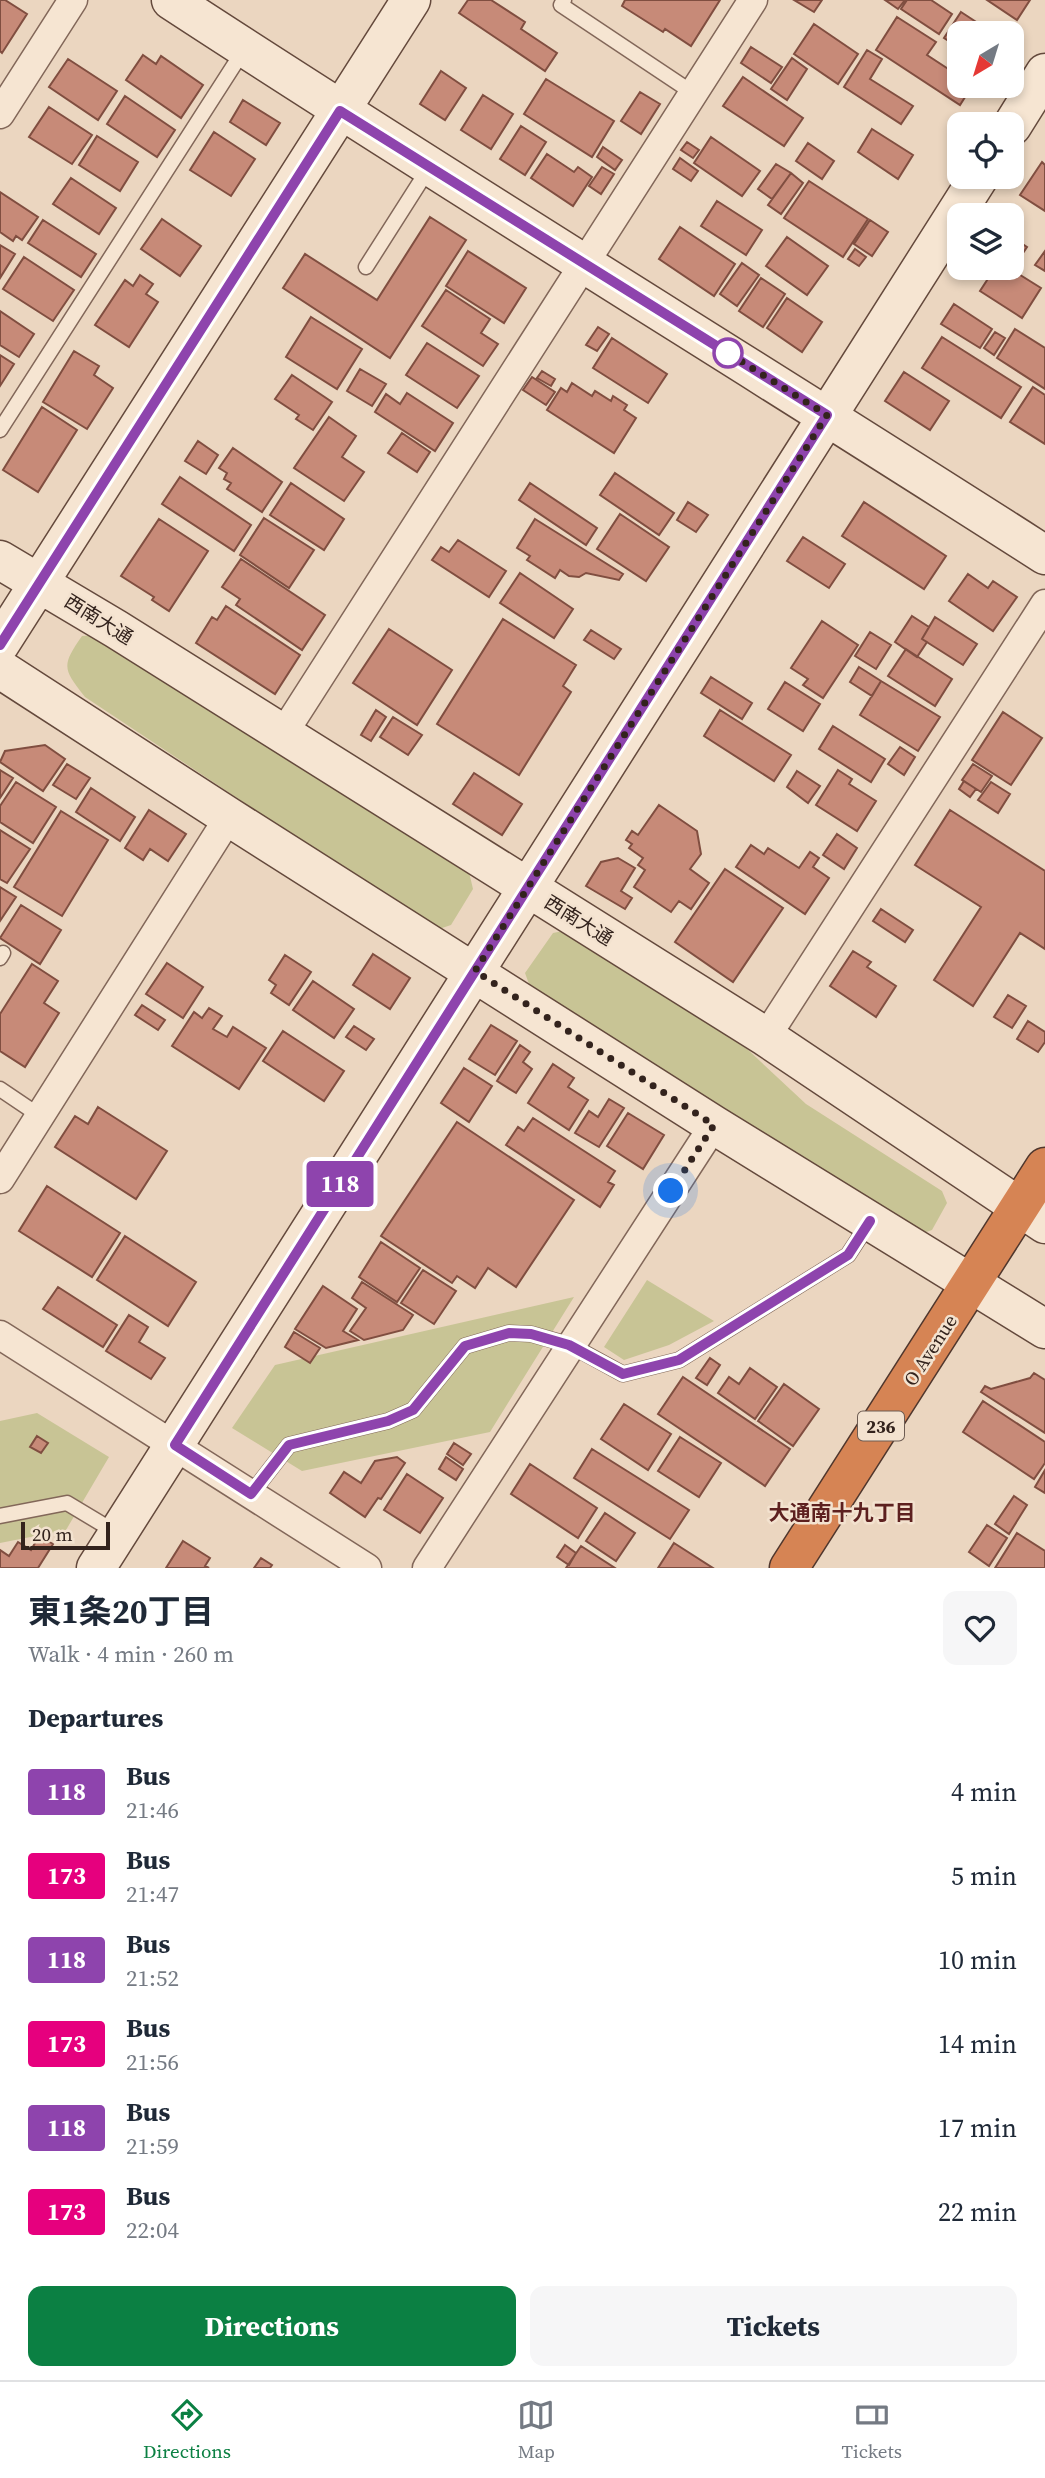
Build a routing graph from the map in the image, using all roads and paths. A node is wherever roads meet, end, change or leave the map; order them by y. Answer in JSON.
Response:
{"nodes":[{"id":1,"x":73,"y":0,"type":"edge"},
{"id":2,"x":171,"y":0,"type":"edge"},
{"id":3,"x":411,"y":0,"type":"edge"},
{"id":4,"x":564,"y":0,"type":"edge"},
{"id":5,"x":753,"y":0,"type":"edge"},
{"id":6,"x":245,"y":48,"type":"junction"},
{"id":7,"x":1045,"y":73,"type":"edge"},
{"id":8,"x":693,"y":93,"type":"junction"},
{"id":9,"x":340,"y":111,"type":"junction"},
{"id":10,"x":1021,"y":112,"type":"edge"},
{"id":11,"x":0,"y":114,"type":"edge"},
{"id":12,"x":430,"y":167,"type":"junction"},
{"id":13,"x":971,"y":189,"type":"edge"},
{"id":14,"x":583,"y":263,"type":"junction"},
{"id":15,"x":366,"y":267,"type":"dead end"},
{"id":16,"x":827,"y":415,"type":"junction"},
{"id":17,"x":0,"y":430,"type":"edge"},
{"id":18,"x":1045,"y":555,"type":"edge"},
{"id":19,"x":0,"y":560,"type":"edge"},
{"id":20,"x":40,"y":583,"type":"junction"},
{"id":21,"x":1045,"y":604,"type":"edge"},
{"id":22,"x":0,"y":645,"type":"edge"},
{"id":23,"x":0,"y":669,"type":"edge"},
{"id":24,"x":283,"y":734,"type":"junction"},
{"id":25,"x":229,"y":817,"type":"junction"},
{"id":26,"x":527,"y":887,"type":"junction"},
{"id":27,"x":475,"y":971,"type":"junction"},
{"id":28,"x":766,"y":1037,"type":"junction"},
{"id":29,"x":0,"y":1090,"type":"edge"},
{"id":30,"x":40,"y":1115,"type":"junction"},
{"id":31,"x":714,"y":1125,"type":"junction"},
{"id":32,"x":1045,"y":1167,"type":"edge"},
{"id":33,"x":0,"y":1179,"type":"edge"},
{"id":34,"x":1032,"y":1215,"type":"edge"},
{"id":35,"x":870,"y":1221,"type":"junction"},
{"id":36,"x":972,"y":1283,"type":"junction"},
{"id":37,"x":1045,"y":1329,"type":"edge"},
{"id":38,"x":0,"y":1335,"type":"edge"},
{"id":39,"x":569,"y":1345,"type":"junction"},
{"id":40,"x":175,"y":1445,"type":"junction"},
{"id":41,"x":251,"y":1494,"type":"junction"},
{"id":42,"x":0,"y":1516,"type":"edge"},
{"id":43,"x":118,"y":1534,"type":"junction"},
{"id":44,"x":96,"y":1568,"type":"edge"},
{"id":45,"x":367,"y":1568,"type":"edge"},
{"id":46,"x":427,"y":1568,"type":"edge"},
{"id":47,"x":789,"y":1568,"type":"edge"}],
"edges":[{"from":1,"to":11,"type":"street"},
{"from":2,"to":6,"type":"street"},
{"from":3,"to":9,"type":"street"},
{"from":4,"to":8,"type":"lane"},
{"from":5,"to":8,"type":"street"},
{"from":6,"to":9,"type":"street"},
{"from":6,"to":17,"type":"lane"},
{"from":7,"to":10,"type":"street"},
{"from":8,"to":14,"type":"street"},
{"from":9,"to":12,"type":"street"},
{"from":9,"to":20,"type":"street"},
{"from":12,"to":14,"type":"street"},
{"from":12,"to":15,"type":"lane"},
{"from":13,"to":16,"type":"street"},
{"from":14,"to":16,"type":"street"},
{"from":14,"to":24,"type":"street"},
{"from":16,"to":18,"type":"street"},
{"from":16,"to":26,"type":"street"},
{"from":19,"to":20,"type":"street","name":"西南大通"},
{"from":20,"to":22,"type":"street"},
{"from":20,"to":24,"type":"street","name":"西南大通"},
{"from":21,"to":28,"type":"street"},
{"from":23,"to":25,"type":"street"},
{"from":24,"to":26,"type":"street","name":"西南大通"},
{"from":25,"to":27,"type":"street"},
{"from":25,"to":30,"type":"street"},
{"from":26,"to":27,"type":"street"},
{"from":26,"to":28,"type":"street","name":"西南大通"},
{"from":27,"to":31,"type":"street"},
{"from":27,"to":40,"type":"street"},
{"from":28,"to":34,"type":"street","name":"西南大通"},
{"from":29,"to":30,"type":"lane"},
{"from":30,"to":33,"type":"street"},
{"from":31,"to":35,"type":"street"},
{"from":31,"to":39,"type":"street"},
{"from":32,"to":34,"type":"highway","name":"O Avenue","number":"236"},
{"from":34,"to":36,"type":"highway","name":"O Avenue","number":"236"},
{"from":35,"to":36,"type":"street"},
{"from":35,"to":39,"type":"lane"},
{"from":36,"to":37,"type":"street"},
{"from":36,"to":47,"type":"highway","name":"O Avenue","number":"236"},
{"from":38,"to":40,"type":"street"},
{"from":39,"to":41,"type":"lane"},
{"from":39,"to":46,"type":"street"},
{"from":40,"to":41,"type":"street"},
{"from":40,"to":43,"type":"street"},
{"from":41,"to":45,"type":"street"},
{"from":42,"to":43,"type":"lane"},
{"from":43,"to":44,"type":"street"}]}
